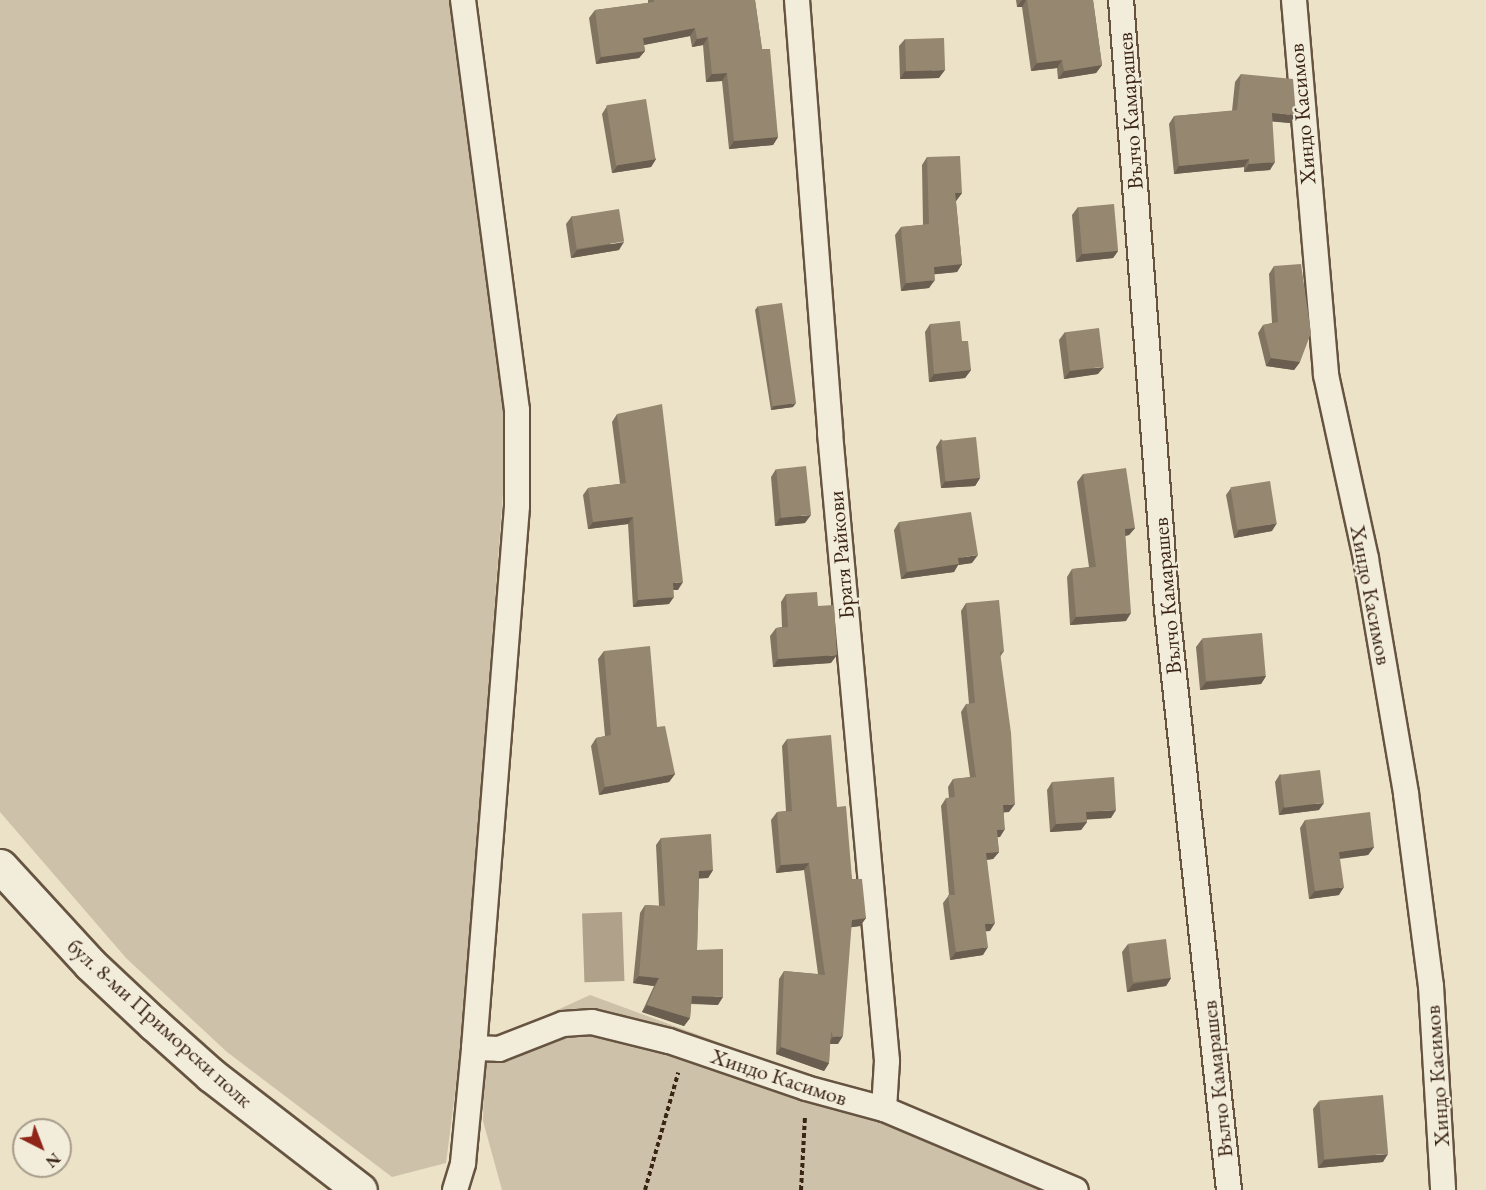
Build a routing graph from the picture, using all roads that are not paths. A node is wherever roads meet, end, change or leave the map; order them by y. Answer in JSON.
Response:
{"nodes":[{"id":1,"x":463,"y":0,"type":"edge"},
{"id":2,"x":797,"y":0,"type":"edge"},
{"id":3,"x":1121,"y":0,"type":"edge"},
{"id":4,"x":1294,"y":0,"type":"edge"},
{"id":5,"x":0,"y":866,"type":"edge"},
{"id":6,"x":474,"y":1048,"type":"junction"},
{"id":7,"x":884,"y":1109,"type":"junction"},
{"id":8,"x":360,"y":1190,"type":"edge"},
{"id":9,"x":455,"y":1190,"type":"edge"},
{"id":10,"x":1076,"y":1190,"type":"edge"},
{"id":11,"x":1229,"y":1190,"type":"edge"},
{"id":12,"x":1443,"y":1190,"type":"edge"}],
"edges":[{"from":1,"to":6,"type":"street"},
{"from":2,"to":7,"type":"street","name":"Братя Райкови"},
{"from":3,"to":11,"type":"street","name":"Вълчо Камарашев"},
{"from":4,"to":12,"type":"street","name":"Хиндо Касимов"},
{"from":5,"to":8,"type":"street","name":"бул. 8-ми Приморски полк"},
{"from":6,"to":7,"type":"street","name":"Хиндо Касимов"},
{"from":6,"to":9,"type":"street"},
{"from":7,"to":10,"type":"street","name":"Хиндо Касимов"}]}
